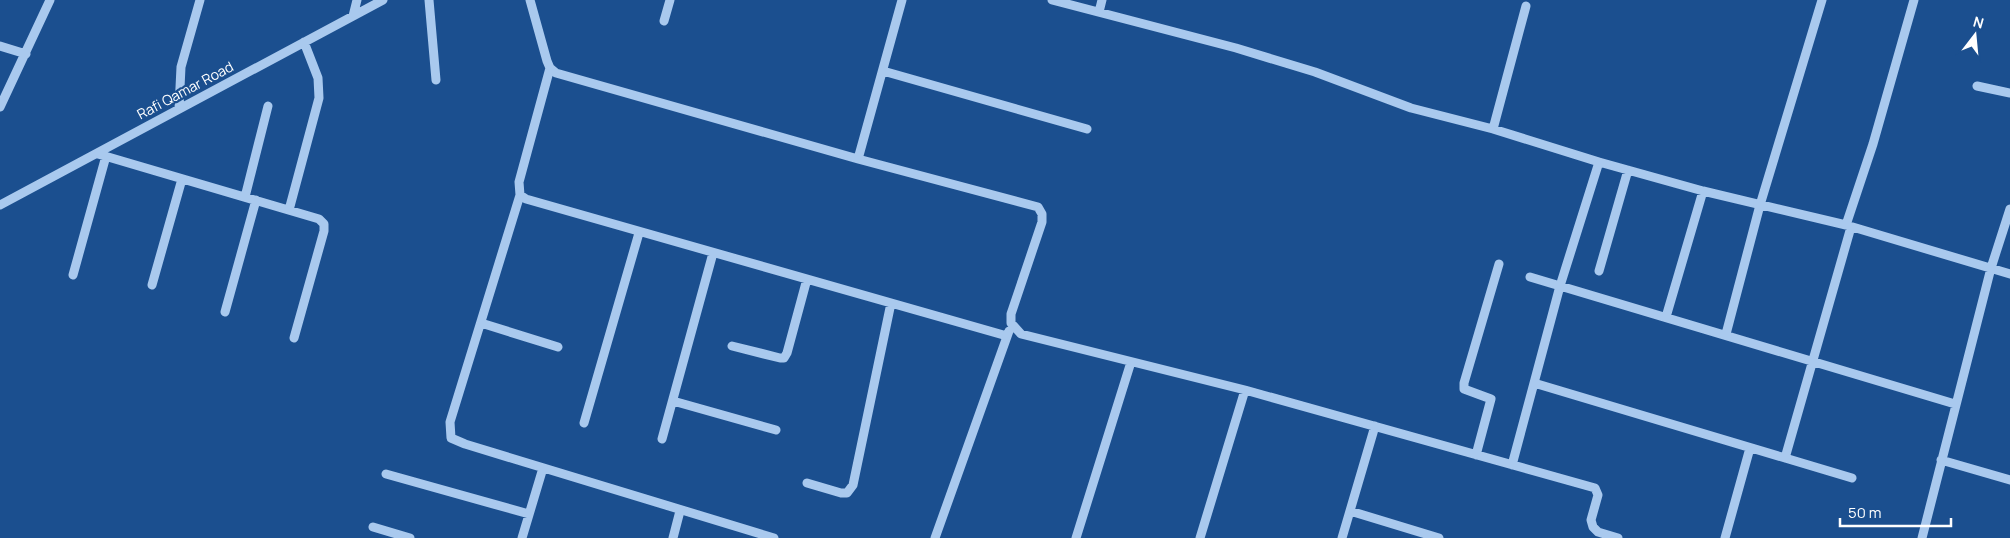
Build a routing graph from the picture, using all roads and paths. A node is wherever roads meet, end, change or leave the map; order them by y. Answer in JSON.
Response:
{"nodes":[{"id":1,"x":50,"y":0,"type":"edge"},
{"id":2,"x":200,"y":0,"type":"edge"},
{"id":3,"x":357,"y":0,"type":"edge"},
{"id":4,"x":383,"y":0,"type":"edge"},
{"id":5,"x":429,"y":0,"type":"edge"},
{"id":6,"x":530,"y":0,"type":"edge"},
{"id":7,"x":670,"y":0,"type":"edge"},
{"id":8,"x":902,"y":0,"type":"edge"},
{"id":9,"x":1052,"y":0,"type":"edge"},
{"id":10,"x":1102,"y":0,"type":"edge"},
{"id":11,"x":1822,"y":0,"type":"edge"},
{"id":12,"x":1914,"y":0,"type":"edge"},
{"id":13,"x":1526,"y":6,"type":"dead end"},
{"id":14,"x":1099,"y":12,"type":"junction"},
{"id":15,"x":352,"y":16,"type":"junction"},
{"id":16,"x":664,"y":21,"type":"dead end"},
{"id":17,"x":304,"y":42,"type":"junction"},
{"id":18,"x":0,"y":46,"type":"edge"},
{"id":19,"x":26,"y":54,"type":"junction"},
{"id":20,"x":550,"y":68,"type":"junction"},
{"id":21,"x":882,"y":71,"type":"junction"},
{"id":22,"x":436,"y":80,"type":"dead end"},
{"id":23,"x":1977,"y":86,"type":"dead end"},
{"id":24,"x":2010,"y":93,"type":"edge"},
{"id":25,"x":268,"y":106,"type":"dead end"},
{"id":26,"x":0,"y":108,"type":"edge"},
{"id":27,"x":179,"y":108,"type":"junction"},
{"id":28,"x":1087,"y":129,"type":"dead end"},
{"id":29,"x":1493,"y":129,"type":"junction"},
{"id":30,"x":102,"y":155,"type":"junction"},
{"id":31,"x":858,"y":159,"type":"junction"},
{"id":32,"x":1599,"y":162,"type":"junction"},
{"id":33,"x":1628,"y":170,"type":"junction"},
{"id":34,"x":182,"y":179,"type":"junction"},
{"id":35,"x":1703,"y":191,"type":"junction"},
{"id":36,"x":520,"y":195,"type":"junction"},
{"id":37,"x":245,"y":197,"type":"junction"},
{"id":38,"x":256,"y":200,"type":"junction"},
{"id":39,"x":0,"y":205,"type":"edge"},
{"id":40,"x":1760,"y":205,"type":"junction"},
{"id":41,"x":289,"y":210,"type":"junction"},
{"id":42,"x":2010,"y":210,"type":"edge"},
{"id":43,"x":1848,"y":226,"type":"junction"},
{"id":44,"x":639,"y":233,"type":"junction"},
{"id":45,"x":712,"y":253,"type":"junction"},
{"id":46,"x":1499,"y":264,"type":"dead end"},
{"id":47,"x":1991,"y":268,"type":"junction"},
{"id":48,"x":1599,"y":271,"type":"dead end"},
{"id":49,"x":2010,"y":274,"type":"edge"},
{"id":50,"x":73,"y":275,"type":"dead end"},
{"id":51,"x":1530,"y":277,"type":"dead end"},
{"id":52,"x":807,"y":279,"type":"junction"},
{"id":53,"x":152,"y":285,"type":"dead end"},
{"id":54,"x":1560,"y":286,"type":"junction"},
{"id":55,"x":891,"y":303,"type":"junction"},
{"id":56,"x":225,"y":312,"type":"dead end"},
{"id":57,"x":1666,"y":317,"type":"junction"},
{"id":58,"x":481,"y":323,"type":"junction"},
{"id":59,"x":1011,"y":323,"type":"junction"},
{"id":60,"x":1726,"y":334,"type":"junction"},
{"id":61,"x":1007,"y":336,"type":"junction"},
{"id":62,"x":294,"y":338,"type":"dead end"},
{"id":63,"x":732,"y":346,"type":"dead end"},
{"id":64,"x":558,"y":347,"type":"dead end"},
{"id":65,"x":1813,"y":360,"type":"junction"},
{"id":66,"x":1131,"y":362,"type":"junction"},
{"id":67,"x":1534,"y":384,"type":"junction"},
{"id":68,"x":1245,"y":390,"type":"junction"},
{"id":69,"x":673,"y":401,"type":"junction"},
{"id":70,"x":1955,"y":404,"type":"junction"},
{"id":71,"x":584,"y":423,"type":"dead end"},
{"id":72,"x":1375,"y":426,"type":"junction"},
{"id":73,"x":776,"y":430,"type":"dead end"},
{"id":74,"x":662,"y":439,"type":"dead end"},
{"id":75,"x":1750,"y":448,"type":"junction"},
{"id":76,"x":1476,"y":454,"type":"junction"},
{"id":77,"x":1785,"y":458,"type":"junction"},
{"id":78,"x":1941,"y":460,"type":"junction"},
{"id":79,"x":1512,"y":465,"type":"junction"},
{"id":80,"x":543,"y":468,"type":"junction"},
{"id":81,"x":386,"y":474,"type":"dead end"},
{"id":82,"x":1852,"y":478,"type":"dead end"},
{"id":83,"x":2010,"y":480,"type":"edge"},
{"id":84,"x":807,"y":483,"type":"dead end"},
{"id":85,"x":680,"y":511,"type":"junction"},
{"id":86,"x":1350,"y":511,"type":"junction"},
{"id":87,"x":529,"y":514,"type":"junction"},
{"id":88,"x":373,"y":527,"type":"dead end"},
{"id":89,"x":768,"y":537,"type":"edge"},
{"id":90,"x":410,"y":538,"type":"edge"},
{"id":91,"x":522,"y":538,"type":"edge"},
{"id":92,"x":673,"y":538,"type":"edge"},
{"id":93,"x":935,"y":538,"type":"edge"},
{"id":94,"x":1076,"y":538,"type":"edge"},
{"id":95,"x":1200,"y":538,"type":"edge"},
{"id":96,"x":1342,"y":538,"type":"edge"},
{"id":97,"x":1440,"y":538,"type":"edge"},
{"id":98,"x":1618,"y":538,"type":"edge"},
{"id":99,"x":1725,"y":538,"type":"edge"},
{"id":100,"x":1922,"y":538,"type":"edge"}],
"edges":[{"from":1,"to":19,"type":"street"},
{"from":2,"to":27,"type":"street"},
{"from":3,"to":15,"type":"street"},
{"from":4,"to":15,"type":"street","name":"Rafi Qamar Road"},
{"from":5,"to":22,"type":"street"},
{"from":6,"to":20,"type":"street"},
{"from":7,"to":16,"type":"street"},
{"from":8,"to":21,"type":"street"},
{"from":9,"to":14,"type":"street"},
{"from":10,"to":14,"type":"street"},
{"from":11,"to":40,"type":"street"},
{"from":12,"to":43,"type":"street"},
{"from":13,"to":29,"type":"street"},
{"from":14,"to":29,"type":"street"},
{"from":15,"to":17,"type":"street","name":"Rafi Qamar Road"},
{"from":17,"to":27,"type":"street","name":"Rafi Qamar Road"},
{"from":17,"to":41,"type":"street"},
{"from":18,"to":19,"type":"street"},
{"from":19,"to":26,"type":"street"},
{"from":20,"to":31,"type":"street"},
{"from":20,"to":36,"type":"street"},
{"from":21,"to":28,"type":"street"},
{"from":21,"to":31,"type":"street"},
{"from":23,"to":24,"type":"street"},
{"from":25,"to":37,"type":"street"},
{"from":27,"to":30,"type":"street","name":"Rafi Qamar Road"},
{"from":29,"to":32,"type":"street"},
{"from":30,"to":34,"type":"street"},
{"from":30,"to":39,"type":"street","name":"Rafi Qamar Road"},
{"from":30,"to":50,"type":"street"},
{"from":31,"to":59,"type":"street"},
{"from":32,"to":33,"type":"street"},
{"from":32,"to":54,"type":"street"},
{"from":33,"to":35,"type":"street"},
{"from":33,"to":48,"type":"street"},
{"from":34,"to":37,"type":"street"},
{"from":34,"to":53,"type":"street"},
{"from":35,"to":40,"type":"street"},
{"from":35,"to":57,"type":"street"},
{"from":36,"to":44,"type":"street"},
{"from":36,"to":58,"type":"street"},
{"from":37,"to":38,"type":"street"},
{"from":38,"to":41,"type":"street"},
{"from":38,"to":56,"type":"street"},
{"from":40,"to":43,"type":"street"},
{"from":40,"to":60,"type":"street"},
{"from":41,"to":62,"type":"street"},
{"from":42,"to":47,"type":"street"},
{"from":43,"to":47,"type":"street"},
{"from":43,"to":65,"type":"street"},
{"from":44,"to":45,"type":"street"},
{"from":44,"to":71,"type":"street"},
{"from":45,"to":52,"type":"street"},
{"from":45,"to":69,"type":"street"},
{"from":46,"to":76,"type":"street"},
{"from":47,"to":49,"type":"street"},
{"from":47,"to":70,"type":"street"},
{"from":51,"to":54,"type":"street"},
{"from":52,"to":55,"type":"street"},
{"from":52,"to":63,"type":"street"},
{"from":54,"to":57,"type":"street"},
{"from":54,"to":67,"type":"street"},
{"from":55,"to":61,"type":"street"},
{"from":55,"to":84,"type":"street"},
{"from":57,"to":60,"type":"street"},
{"from":58,"to":64,"type":"street"},
{"from":58,"to":80,"type":"street"},
{"from":59,"to":61,"type":"street"},
{"from":59,"to":66,"type":"street"},
{"from":60,"to":65,"type":"street"},
{"from":61,"to":93,"type":"street"},
{"from":65,"to":70,"type":"street"},
{"from":65,"to":77,"type":"street"},
{"from":66,"to":68,"type":"street"},
{"from":66,"to":94,"type":"street"},
{"from":67,"to":75,"type":"street"},
{"from":67,"to":79,"type":"street"},
{"from":68,"to":72,"type":"street"},
{"from":68,"to":95,"type":"street"},
{"from":69,"to":73,"type":"street"},
{"from":69,"to":74,"type":"street"},
{"from":70,"to":78,"type":"street"},
{"from":72,"to":76,"type":"street"},
{"from":72,"to":86,"type":"street"},
{"from":75,"to":77,"type":"street"},
{"from":75,"to":99,"type":"street"},
{"from":76,"to":79,"type":"street"},
{"from":77,"to":82,"type":"street"},
{"from":78,"to":83,"type":"street"},
{"from":78,"to":100,"type":"street"},
{"from":79,"to":98,"type":"street"},
{"from":80,"to":85,"type":"street"},
{"from":80,"to":87,"type":"street"},
{"from":81,"to":87,"type":"street"},
{"from":85,"to":89,"type":"street"},
{"from":85,"to":92,"type":"street"},
{"from":86,"to":96,"type":"street"},
{"from":86,"to":97,"type":"street"},
{"from":87,"to":91,"type":"street"},
{"from":88,"to":90,"type":"street"}]}
